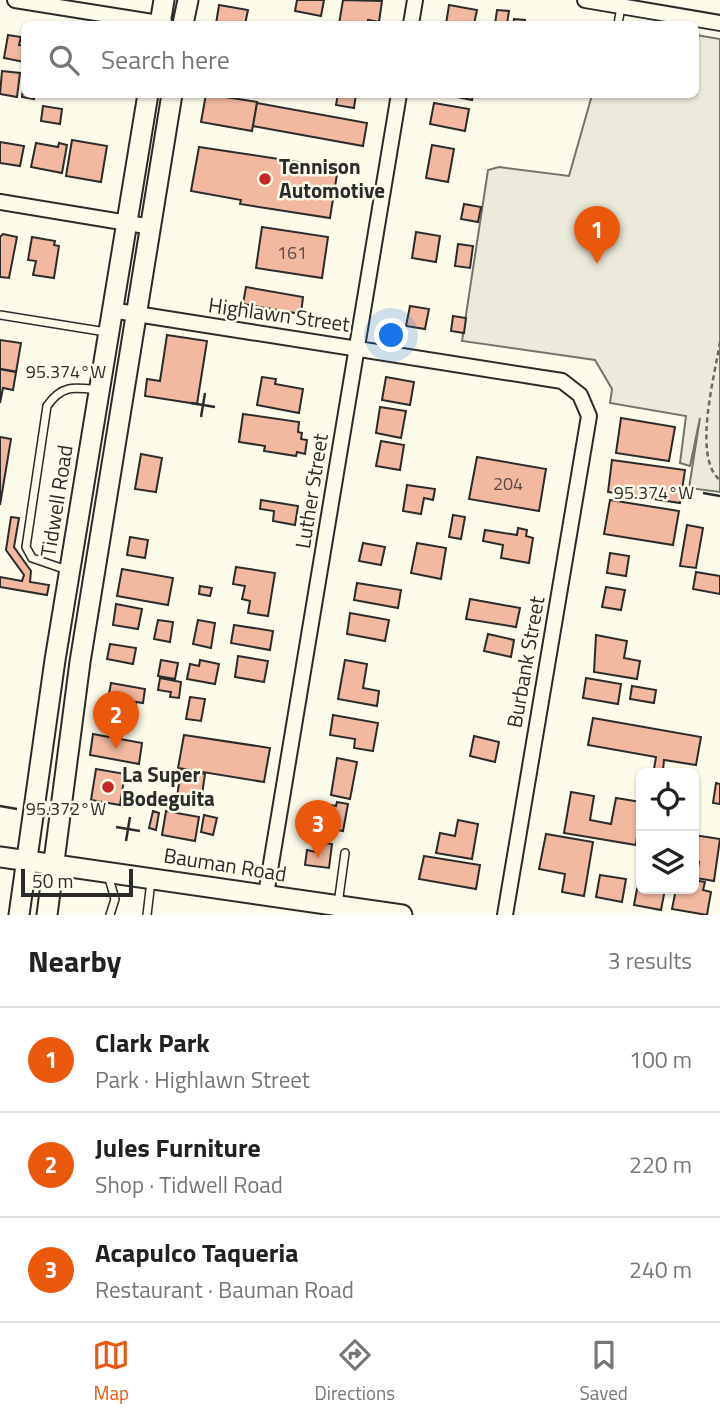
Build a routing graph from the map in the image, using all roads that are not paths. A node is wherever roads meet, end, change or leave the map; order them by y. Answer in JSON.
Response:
{"nodes":[{"id":1,"x":15,"y":0,"type":"edge"},
{"id":2,"x":164,"y":0,"type":"edge"},
{"id":3,"x":188,"y":0,"type":"edge"},
{"id":4,"x":415,"y":0,"type":"edge"},
{"id":5,"x":585,"y":0,"type":"edge"},
{"id":6,"x":605,"y":2,"type":"edge"},
{"id":7,"x":621,"y":6,"type":"junction"},
{"id":8,"x":144,"y":21,"type":"edge"},
{"id":9,"x":162,"y":21,"type":"edge"},
{"id":10,"x":184,"y":21,"type":"edge"},
{"id":11,"x":412,"y":21,"type":"edge"},
{"id":12,"x":618,"y":21,"type":"edge"},
{"id":13,"x":720,"y":23,"type":"edge"},
{"id":14,"x":147,"y":98,"type":"edge"},
{"id":15,"x":171,"y":98,"type":"edge"},
{"id":16,"x":398,"y":98,"type":"edge"},
{"id":17,"x":0,"y":202,"type":"edge"},
{"id":18,"x":125,"y":223,"type":"junction"},
{"id":19,"x":152,"y":228,"type":"junction"},
{"id":20,"x":111,"y":310,"type":"junction"},
{"id":21,"x":138,"y":314,"type":"junction"},
{"id":22,"x":0,"y":315,"type":"edge"},
{"id":23,"x":107,"y":332,"type":"junction"},
{"id":24,"x":357,"y":348,"type":"junction"},
{"id":25,"x":98,"y":390,"type":"junction"},
{"id":26,"x":589,"y":416,"type":"joint"},
{"id":27,"x":83,"y":485,"type":"junction"},
{"id":28,"x":108,"y":491,"type":"junction"},
{"id":29,"x":69,"y":570,"type":"junction"},
{"id":30,"x":55,"y":660,"type":"junction"},
{"id":31,"x":80,"y":662,"type":"junction"},
{"id":32,"x":345,"y":853,"type":"dead end"},
{"id":33,"x":0,"y":857,"type":"edge"},
{"id":34,"x":26,"y":861,"type":"junction"},
{"id":35,"x":52,"y":864,"type":"junction"},
{"id":36,"x":107,"y":871,"type":"junction"},
{"id":37,"x":151,"y":877,"type":"junction"},
{"id":38,"x":266,"y":894,"type":"junction"},
{"id":39,"x":337,"y":905,"type":"junction"},
{"id":40,"x":19,"y":915,"type":"edge"},
{"id":41,"x":47,"y":915,"type":"edge"},
{"id":42,"x":110,"y":915,"type":"edge"},
{"id":43,"x":147,"y":915,"type":"edge"},
{"id":44,"x":401,"y":915,"type":"edge"},
{"id":45,"x":505,"y":915,"type":"edge"}],
"edges":[{"from":1,"to":8,"type":"street"},
{"from":2,"to":9,"type":"main road"},
{"from":3,"to":10,"type":"main road"},
{"from":4,"to":11,"type":"street"},
{"from":5,"to":6,"type":"street"},
{"from":6,"to":7,"type":"street"},
{"from":7,"to":12,"type":"lane"},
{"from":7,"to":13,"type":"street"},
{"from":14,"to":18,"type":"main road","name":"Tidwell Road"},
{"from":15,"to":19,"type":"main road"},
{"from":16,"to":24,"type":"street","name":"Luther Street"},
{"from":17,"to":18,"type":"street"},
{"from":18,"to":19,"type":"street"},
{"from":18,"to":20,"type":"main road","name":"Tidwell Road"},
{"from":19,"to":21,"type":"main road"},
{"from":20,"to":21,"type":"street","name":"Highlawn Street"},
{"from":20,"to":23,"type":"main road","name":"Tidwell Road"},
{"from":21,"to":24,"type":"street","name":"Highlawn Street"},
{"from":21,"to":28,"type":"main road"},
{"from":22,"to":23,"type":"lane"},
{"from":23,"to":25,"type":"main road","name":"Tidwell Road"},
{"from":24,"to":26,"type":"street","name":"Highlawn Street"},
{"from":24,"to":38,"type":"street","name":"Luther Street"},
{"from":25,"to":27,"type":"main road","name":"Tidwell Road"},
{"from":25,"to":29,"type":"lane"},
{"from":26,"to":45,"type":"street","name":"Burbank Street"},
{"from":27,"to":28,"type":"main road"},
{"from":27,"to":29,"type":"main road","name":"Tidwell Road"},
{"from":28,"to":31,"type":"main road"},
{"from":29,"to":30,"type":"main road","name":"Tidwell Road"},
{"from":30,"to":31,"type":"main road"},
{"from":30,"to":34,"type":"main road","name":"Tidwell Road"},
{"from":31,"to":35,"type":"main road"},
{"from":32,"to":39,"type":"lane"},
{"from":33,"to":34,"type":"main road","name":"Bauman Road"},
{"from":34,"to":35,"type":"main road","name":"Bauman Road"},
{"from":34,"to":40,"type":"main road","name":"Tidwell Road"},
{"from":35,"to":36,"type":"main road","name":"Bauman Road"},
{"from":35,"to":41,"type":"main road"},
{"from":36,"to":37,"type":"main road","name":"Bauman Road"},
{"from":36,"to":42,"type":"lane"},
{"from":37,"to":38,"type":"main road","name":"Bauman Road"},
{"from":37,"to":43,"type":"lane"},
{"from":38,"to":39,"type":"main road","name":"Bauman Road"},
{"from":39,"to":44,"type":"main road","name":"Bauman Road"}]}
